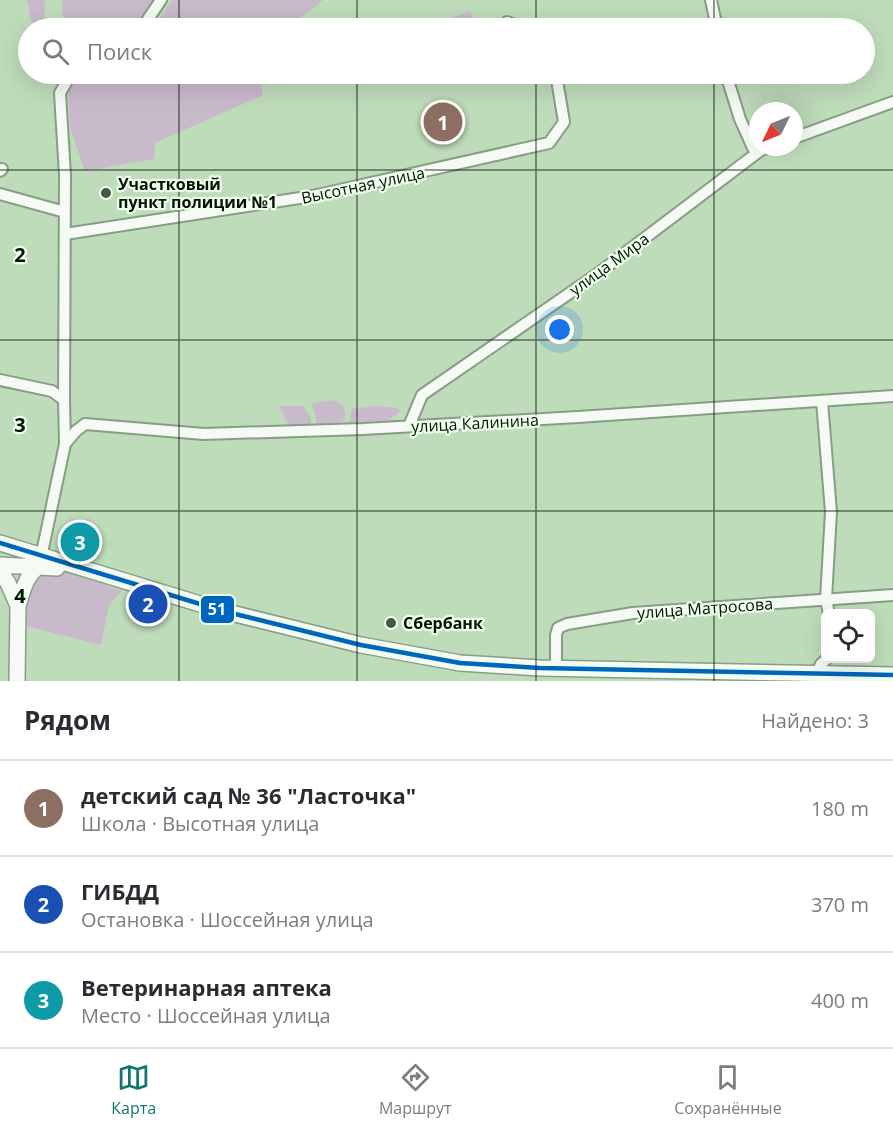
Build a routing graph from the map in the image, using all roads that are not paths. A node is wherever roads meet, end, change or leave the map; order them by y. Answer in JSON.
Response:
{"nodes":[{"id":1,"x":161,"y":0,"type":"edge"},
{"id":2,"x":711,"y":0,"type":"edge"},
{"id":3,"x":149,"y":18,"type":"edge"},
{"id":4,"x":715,"y":18,"type":"edge"},
{"id":5,"x":65,"y":84,"type":"edge"},
{"id":6,"x":558,"y":84,"type":"edge"},
{"id":7,"x":729,"y":84,"type":"edge"},
{"id":8,"x":893,"y":102,"type":"edge"},
{"id":9,"x":803,"y":135,"type":"edge"},
{"id":10,"x":749,"y":139,"type":"edge"},
{"id":11,"x":757,"y":156,"type":"edge"},
{"id":12,"x":0,"y":194,"type":"edge"},
{"id":13,"x":65,"y":212,"type":"junction"},
{"id":14,"x":65,"y":234,"type":"junction"},
{"id":15,"x":0,"y":380,"type":"edge"},
{"id":16,"x":893,"y":396,"type":"edge"},
{"id":17,"x":64,"y":400,"type":"junction"},
{"id":18,"x":822,"y":401,"type":"junction"},
{"id":19,"x":409,"y":426,"type":"junction"},
{"id":20,"x":65,"y":444,"type":"junction"},
{"id":21,"x":0,"y":543,"type":"edge"},
{"id":22,"x":0,"y":561,"type":"edge"},
{"id":23,"x":40,"y":561,"type":"junction"},
{"id":24,"x":0,"y":565,"type":"edge"},
{"id":25,"x":83,"y":569,"type":"junction"},
{"id":26,"x":0,"y":571,"type":"edge"},
{"id":27,"x":0,"y":579,"type":"edge"},
{"id":28,"x":893,"y":595,"type":"edge"},
{"id":29,"x":826,"y":599,"type":"junction"},
{"id":30,"x":18,"y":606,"type":"junction"},
{"id":31,"x":828,"y":609,"type":"edge"},
{"id":32,"x":14,"y":658,"type":"junction"},
{"id":33,"x":822,"y":663,"type":"edge"},
{"id":34,"x":556,"y":668,"type":"junction"},
{"id":35,"x":817,"y":673,"type":"junction"},
{"id":36,"x":893,"y":675,"type":"edge"},
{"id":37,"x":11,"y":681,"type":"edge"},
{"id":38,"x":17,"y":681,"type":"edge"}],
"edges":[{"from":1,"to":3,"type":"street"},
{"from":2,"to":4,"type":"street"},
{"from":5,"to":13,"type":"street"},
{"from":6,"to":14,"type":"street","name":"Высотная улица"},
{"from":7,"to":10,"type":"street","name":"улица Мира"},
{"from":8,"to":9,"type":"street"},
{"from":11,"to":19,"type":"street","name":"улица Мира"},
{"from":12,"to":13,"type":"street"},
{"from":13,"to":14,"type":"street"},
{"from":14,"to":17,"type":"street"},
{"from":15,"to":17,"type":"street"},
{"from":16,"to":18,"type":"street","name":"улица Калинина"},
{"from":17,"to":20,"type":"street"},
{"from":18,"to":19,"type":"street","name":"улица Калинина"},
{"from":18,"to":29,"type":"street"},
{"from":19,"to":20,"type":"street","name":"улица Калинина"},
{"from":20,"to":23,"type":"street"},
{"from":21,"to":23,"type":"street"},
{"from":22,"to":23,"type":"street"},
{"from":23,"to":24,"type":"street"},
{"from":23,"to":25,"type":"street"},
{"from":23,"to":25,"type":"street"},
{"from":23,"to":30,"type":"street"},
{"from":25,"to":34,"type":"street"},
{"from":26,"to":30,"type":"street"},
{"from":27,"to":32,"type":"street"},
{"from":28,"to":29,"type":"street","name":"улица Матросова"},
{"from":29,"to":31,"type":"street"},
{"from":29,"to":34,"type":"street","name":"улица Матросова"},
{"from":30,"to":32,"type":"street"},
{"from":32,"to":37,"type":"street"},
{"from":32,"to":38,"type":"street"},
{"from":33,"to":35,"type":"street"},
{"from":34,"to":35,"type":"street"},
{"from":35,"to":36,"type":"street"}]}
